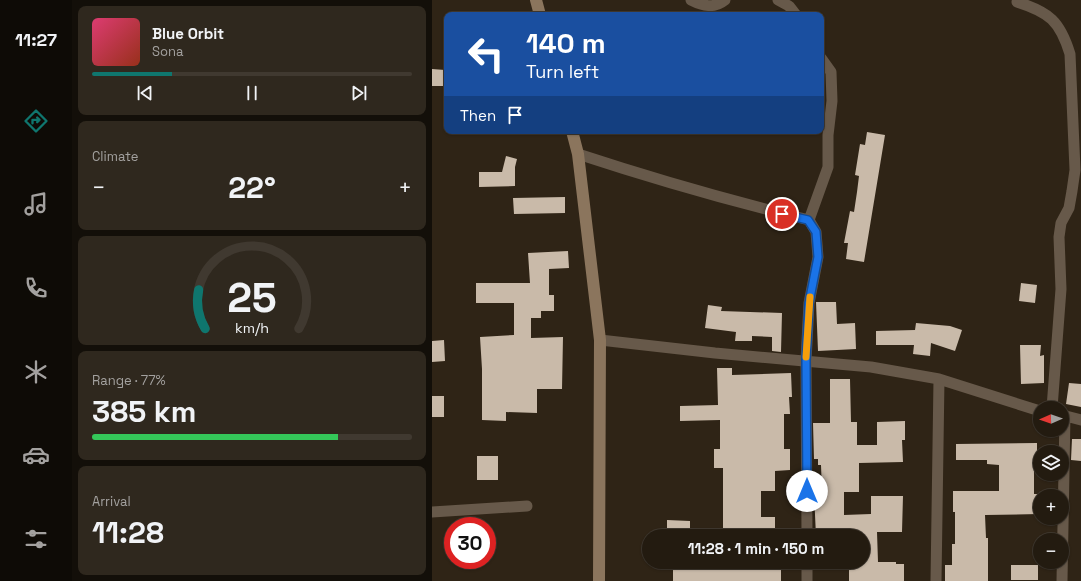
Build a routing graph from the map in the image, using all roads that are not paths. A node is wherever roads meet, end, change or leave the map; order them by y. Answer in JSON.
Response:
{"nodes":[{"id":1,"x":536,"y":0,"type":"edge"},
{"id":2,"x":691,"y":0,"type":"edge"},
{"id":3,"x":725,"y":0,"type":"edge"},
{"id":4,"x":778,"y":0,"type":"edge"},
{"id":5,"x":1017,"y":2,"type":"dead end"},
{"id":6,"x":539,"y":12,"type":"edge"},
{"id":7,"x":794,"y":12,"type":"edge"},
{"id":8,"x":824,"y":62,"type":"edge"},
{"id":9,"x":573,"y":134,"type":"edge"},
{"id":10,"x":578,"y":154,"type":"junction"},
{"id":11,"x":808,"y":220,"type":"junction"},
{"id":12,"x":600,"y":340,"type":"junction"},
{"id":13,"x":806,"y":361,"type":"junction"},
{"id":14,"x":940,"y":379,"type":"junction"},
{"id":15,"x":1053,"y":401,"type":"edge"},
{"id":16,"x":1033,"y":409,"type":"edge"},
{"id":17,"x":1069,"y":416,"type":"edge"},
{"id":18,"x":1081,"y":420,"type":"edge"},
{"id":19,"x":1064,"y":437,"type":"edge"},
{"id":20,"x":527,"y":506,"type":"dead end"},
{"id":21,"x":432,"y":512,"type":"edge"},
{"id":22,"x":807,"y":529,"type":"edge"},
{"id":23,"x":807,"y":569,"type":"edge"},
{"id":24,"x":599,"y":581,"type":"edge"},
{"id":25,"x":807,"y":581,"type":"edge"},
{"id":26,"x":936,"y":581,"type":"edge"},
{"id":27,"x":1062,"y":581,"type":"edge"}],
"edges":[{"from":1,"to":6,"type":"street"},
{"from":2,"to":3,"type":"street"},
{"from":4,"to":7,"type":"street"},
{"from":5,"to":15,"type":"street"},
{"from":8,"to":11,"type":"street"},
{"from":9,"to":10,"type":"street"},
{"from":10,"to":11,"type":"street"},
{"from":10,"to":12,"type":"street"},
{"from":11,"to":13,"type":"street"},
{"from":12,"to":13,"type":"street"},
{"from":12,"to":24,"type":"street"},
{"from":13,"to":14,"type":"street"},
{"from":13,"to":22,"type":"street"},
{"from":14,"to":16,"type":"street"},
{"from":14,"to":26,"type":"street"},
{"from":17,"to":18,"type":"street"},
{"from":19,"to":27,"type":"street"},
{"from":20,"to":21,"type":"street"},
{"from":23,"to":25,"type":"street"}]}
